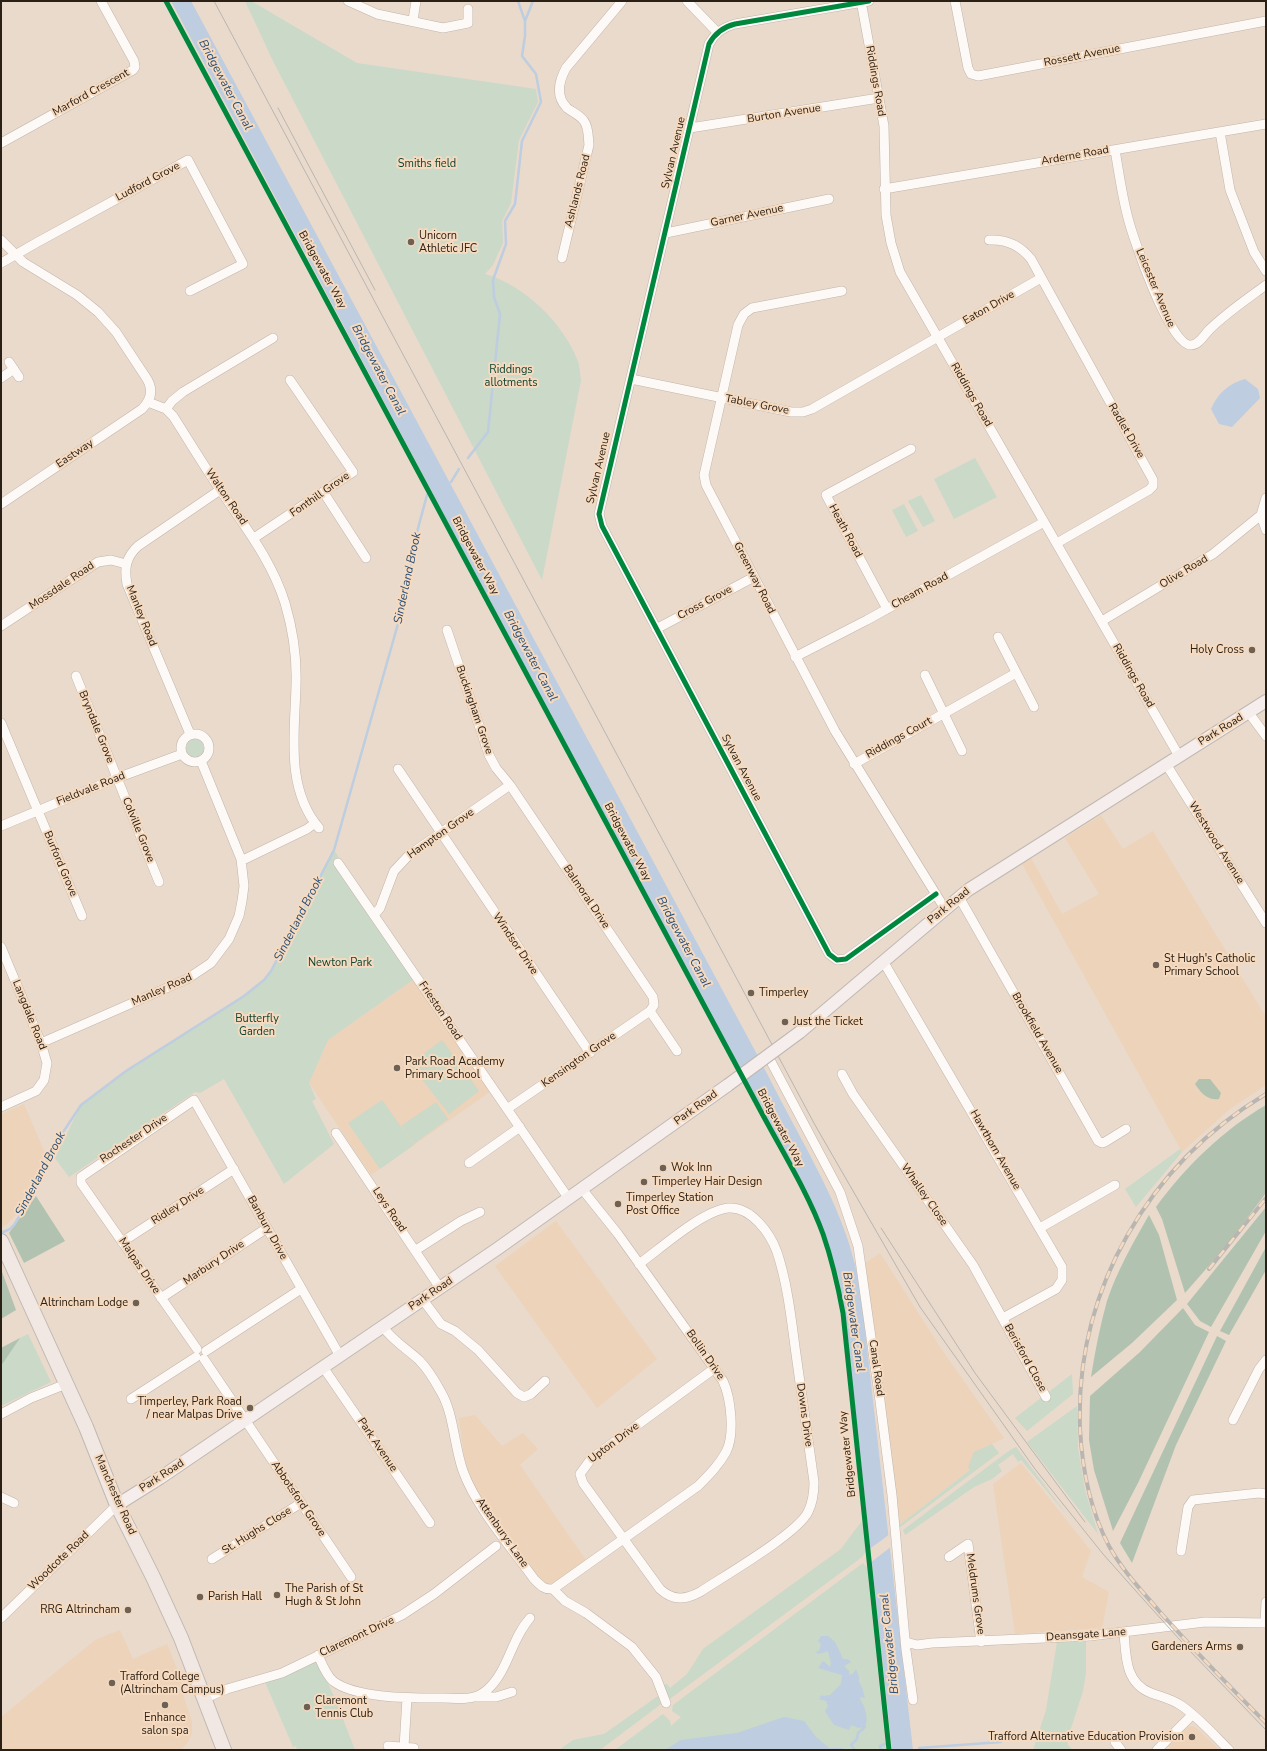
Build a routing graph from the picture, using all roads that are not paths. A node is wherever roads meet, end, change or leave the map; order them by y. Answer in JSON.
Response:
{"nodes":[{"id":1,"x":101,"y":1,"type":"edge"},
{"id":2,"x":348,"y":1,"type":"edge"},
{"id":3,"x":416,"y":1,"type":"edge"},
{"id":4,"x":622,"y":1,"type":"edge"},
{"id":5,"x":687,"y":1,"type":"edge"},
{"id":6,"x":955,"y":1,"type":"edge"},
{"id":7,"x":864,"y":2,"type":"edge"},
{"id":8,"x":468,"y":9,"type":"dead end"},
{"id":9,"x":412,"y":20,"type":"junction"},
{"id":10,"x":1266,"y":21,"type":"edge"},
{"id":11,"x":717,"y":32,"type":"junction"},
{"id":12,"x":879,"y":98,"type":"junction"},
{"id":13,"x":1266,"y":124,"type":"edge"},
{"id":14,"x":690,"y":128,"type":"junction"},
{"id":15,"x":1220,"y":132,"type":"junction"},
{"id":16,"x":1,"y":143,"type":"edge"},
{"id":17,"x":1115,"y":150,"type":"junction"},
{"id":18,"x":884,"y":188,"type":"junction"},
{"id":19,"x":829,"y":199,"type":"dead end"},
{"id":20,"x":666,"y":233,"type":"junction"},
{"id":21,"x":1,"y":240,"type":"edge"},
{"id":22,"x":989,"y":240,"type":"dead end"},
{"id":23,"x":16,"y":255,"type":"junction"},
{"id":24,"x":562,"y":258,"type":"dead end"},
{"id":25,"x":1,"y":263,"type":"edge"},
{"id":26,"x":1266,"y":271,"type":"edge"},
{"id":27,"x":1041,"y":278,"type":"junction"},
{"id":28,"x":1266,"y":284,"type":"edge"},
{"id":29,"x":190,"y":291,"type":"dead end"},
{"id":30,"x":842,"y":291,"type":"dead end"},
{"id":31,"x":937,"y":337,"type":"junction"},
{"id":32,"x":272,"y":338,"type":"dead end"},
{"id":33,"x":14,"y":369,"type":"dead end"},
{"id":34,"x":1,"y":378,"type":"edge"},
{"id":35,"x":631,"y":379,"type":"junction"},
{"id":36,"x":290,"y":380,"type":"dead end"},
{"id":37,"x":722,"y":398,"type":"junction"},
{"id":38,"x":148,"y":402,"type":"junction"},
{"id":39,"x":166,"y":409,"type":"junction"},
{"id":40,"x":911,"y":449,"type":"dead end"},
{"id":41,"x":220,"y":490,"type":"junction"},
{"id":42,"x":324,"y":493,"type":"junction"},
{"id":43,"x":1266,"y":498,"type":"edge"},
{"id":44,"x":1,"y":504,"type":"edge"},
{"id":45,"x":1261,"y":515,"type":"junction"},
{"id":46,"x":1044,"y":522,"type":"junction"},
{"id":47,"x":1266,"y":530,"type":"edge"},
{"id":48,"x":254,"y":538,"type":"junction"},
{"id":49,"x":1057,"y":543,"type":"junction"},
{"id":50,"x":366,"y":558,"type":"dead end"},
{"id":51,"x":126,"y":564,"type":"junction"},
{"id":52,"x":754,"y":577,"type":"junction"},
{"id":53,"x":887,"y":609,"type":"junction"},
{"id":54,"x":1102,"y":621,"type":"junction"},
{"id":55,"x":1,"y":626,"type":"edge"},
{"id":56,"x":656,"y":629,"type":"junction"},
{"id":57,"x":447,"y":630,"type":"dead end"},
{"id":58,"x":999,"y":637,"type":"dead end"},
{"id":59,"x":795,"y":656,"type":"junction"},
{"id":60,"x":1016,"y":673,"type":"junction"},
{"id":61,"x":926,"y":674,"type":"dead end"},
{"id":62,"x":76,"y":676,"type":"dead end"},
{"id":63,"x":1266,"y":701,"type":"edge"},
{"id":64,"x":1034,"y":707,"type":"dead end"},
{"id":65,"x":944,"y":713,"type":"junction"},
{"id":66,"x":1249,"y":713,"type":"junction"},
{"id":67,"x":1,"y":722,"type":"edge"},
{"id":68,"x":190,"y":734,"type":"junction"},
{"id":69,"x":1266,"y":736,"type":"edge"},
{"id":70,"x":962,"y":751,"type":"dead end"},
{"id":71,"x":182,"y":754,"type":"junction"},
{"id":72,"x":1179,"y":756,"type":"junction"},
{"id":73,"x":201,"y":761,"type":"junction"},
{"id":74,"x":854,"y":764,"type":"junction"},
{"id":75,"x":1166,"y":764,"type":"junction"},
{"id":76,"x":398,"y":769,"type":"dead end"},
{"id":77,"x":117,"y":778,"type":"junction"},
{"id":78,"x":510,"y":785,"type":"junction"},
{"id":79,"x":38,"y":811,"type":"junction"},
{"id":80,"x":1,"y":826,"type":"edge"},
{"id":81,"x":441,"y":834,"type":"junction"},
{"id":82,"x":242,"y":859,"type":"junction"},
{"id":83,"x":338,"y":863,"type":"dead end"},
{"id":84,"x":159,"y":882,"type":"dead end"},
{"id":85,"x":936,"y":894,"type":"junction"},
{"id":86,"x":959,"y":897,"type":"junction"},
{"id":87,"x":945,"y":909,"type":"junction"},
{"id":88,"x":374,"y":915,"type":"junction"},
{"id":89,"x":82,"y":916,"type":"dead end"},
{"id":90,"x":1266,"y":923,"type":"edge"},
{"id":91,"x":1,"y":947,"type":"edge"},
{"id":92,"x":883,"y":961,"type":"junction"},
{"id":93,"x":650,"y":1011,"type":"junction"},
{"id":94,"x":41,"y":1043,"type":"junction"},
{"id":95,"x":677,"y":1051,"type":"dead end"},
{"id":96,"x":590,"y":1053,"type":"junction"},
{"id":97,"x":768,"y":1056,"type":"junction"},
{"id":98,"x":842,"y":1074,"type":"dead end"},
{"id":99,"x":194,"y":1100,"type":"joint"},
{"id":100,"x":1,"y":1107,"type":"edge"},
{"id":101,"x":507,"y":1109,"type":"junction"},
{"id":102,"x":520,"y":1127,"type":"junction"},
{"id":103,"x":1126,"y":1129,"type":"dead end"},
{"id":104,"x":336,"y":1134,"type":"dead end"},
{"id":105,"x":469,"y":1163,"type":"dead end"},
{"id":106,"x":234,"y":1169,"type":"junction"},
{"id":107,"x":81,"y":1183,"type":"joint"},
{"id":108,"x":1116,"y":1185,"type":"dead end"},
{"id":109,"x":582,"y":1189,"type":"junction"},
{"id":110,"x":569,"y":1198,"type":"junction"},
{"id":111,"x":480,"y":1212,"type":"dead end"},
{"id":112,"x":267,"y":1228,"type":"junction"},
{"id":113,"x":1040,"y":1228,"type":"junction"},
{"id":114,"x":1,"y":1242,"type":"edge"},
{"id":115,"x":122,"y":1242,"type":"junction"},
{"id":116,"x":416,"y":1250,"type":"junction"},
{"id":117,"x":639,"y":1264,"type":"junction"},
{"id":118,"x":440,"y":1288,"type":"junction"},
{"id":119,"x":301,"y":1289,"type":"junction"},
{"id":120,"x":161,"y":1298,"type":"junction"},
{"id":121,"x":423,"y":1300,"type":"junction"},
{"id":122,"x":1003,"y":1318,"type":"junction"},
{"id":123,"x":384,"y":1327,"type":"junction"},
{"id":124,"x":201,"y":1354,"type":"junction"},
{"id":125,"x":340,"y":1356,"type":"junction"},
{"id":126,"x":1266,"y":1360,"type":"edge"},
{"id":127,"x":323,"y":1368,"type":"junction"},
{"id":128,"x":715,"y":1368,"type":"junction"},
{"id":129,"x":545,"y":1381,"type":"dead end"},
{"id":130,"x":66,"y":1384,"type":"junction"},
{"id":131,"x":1046,"y":1397,"type":"dead end"},
{"id":132,"x":131,"y":1399,"type":"dead end"},
{"id":133,"x":1,"y":1414,"type":"edge"},
{"id":134,"x":246,"y":1420,"type":"junction"},
{"id":135,"x":1233,"y":1420,"type":"dead end"},
{"id":136,"x":1266,"y":1494,"type":"edge"},
{"id":137,"x":1,"y":1497,"type":"edge"},
{"id":138,"x":14,"y":1503,"type":"dead end"},
{"id":139,"x":301,"y":1503,"type":"junction"},
{"id":140,"x":117,"y":1505,"type":"junction"},
{"id":141,"x":430,"y":1523,"type":"dead end"},
{"id":142,"x":623,"y":1539,"type":"junction"},
{"id":143,"x":496,"y":1546,"type":"dead end"},
{"id":144,"x":1181,"y":1551,"type":"dead end"},
{"id":145,"x":950,"y":1558,"type":"dead end"},
{"id":146,"x":212,"y":1559,"type":"dead end"},
{"id":147,"x":351,"y":1577,"type":"dead end"},
{"id":148,"x":553,"y":1589,"type":"junction"},
{"id":149,"x":1266,"y":1602,"type":"edge"},
{"id":150,"x":1,"y":1618,"type":"edge"},
{"id":151,"x":530,"y":1618,"type":"dead end"},
{"id":152,"x":1265,"y":1623,"type":"edge"},
{"id":153,"x":1124,"y":1632,"type":"junction"},
{"id":154,"x":906,"y":1642,"type":"junction"},
{"id":155,"x":982,"y":1642,"type":"junction"},
{"id":156,"x":318,"y":1655,"type":"junction"},
{"id":157,"x":512,"y":1692,"type":"dead end"},
{"id":158,"x":475,"y":1697,"type":"junction"},
{"id":159,"x":407,"y":1698,"type":"junction"},
{"id":160,"x":203,"y":1699,"type":"junction"},
{"id":161,"x":913,"y":1700,"type":"dead end"},
{"id":162,"x":666,"y":1704,"type":"dead end"},
{"id":163,"x":1192,"y":1715,"type":"junction"},
{"id":164,"x":1115,"y":1735,"type":"dead end"},
{"id":165,"x":388,"y":1746,"type":"dead end"},
{"id":166,"x":404,"y":1747,"type":"junction"},
{"id":167,"x":414,"y":1748,"type":"dead end"},
{"id":168,"x":221,"y":1749,"type":"edge"},
{"id":169,"x":1121,"y":1750,"type":"edge"},
{"id":170,"x":1157,"y":1750,"type":"edge"},
{"id":171,"x":1229,"y":1750,"type":"edge"}],
"edges":[{"from":1,"to":16,"type":"street","name":"Marford Crescent"},
{"from":2,"to":9,"type":"street"},
{"from":3,"to":9,"type":"street"},
{"from":4,"to":24,"type":"street","name":"Ashlands Road"},
{"from":5,"to":11,"type":"street"},
{"from":6,"to":10,"type":"street","name":"Rossett Avenue"},
{"from":7,"to":11,"type":"street"},
{"from":7,"to":12,"type":"street","name":"Riddings Road"},
{"from":8,"to":9,"type":"street"},
{"from":11,"to":14,"type":"street","name":"Sylvan Avenue"},
{"from":12,"to":14,"type":"street","name":"Burton Avenue"},
{"from":12,"to":18,"type":"street","name":"Riddings Road"},
{"from":13,"to":15,"type":"street","name":"Arderne Road"},
{"from":14,"to":20,"type":"street","name":"Sylvan Avenue"},
{"from":15,"to":17,"type":"street","name":"Arderne Road"},
{"from":15,"to":26,"type":"street"},
{"from":17,"to":18,"type":"street","name":"Arderne Road"},
{"from":17,"to":28,"type":"street","name":"Leicester Avenue"},
{"from":18,"to":31,"type":"street","name":"Riddings Road"},
{"from":19,"to":20,"type":"street","name":"Garner Avenue"},
{"from":20,"to":35,"type":"street","name":"Sylvan Avenue"},
{"from":21,"to":23,"type":"street"},
{"from":22,"to":27,"type":"street"},
{"from":23,"to":25,"type":"street"},
{"from":23,"to":29,"type":"street","name":"Ludford Grove"},
{"from":23,"to":38,"type":"street"},
{"from":27,"to":31,"type":"street","name":"Eaton Drive"},
{"from":27,"to":49,"type":"street","name":"Radlet Drive"},
{"from":30,"to":37,"type":"street","name":"Greenway Road"},
{"from":31,"to":37,"type":"street","name":"Tabley Grove"},
{"from":31,"to":46,"type":"street","name":"Riddings Road"},
{"from":32,"to":39,"type":"street"},
{"from":33,"to":34,"type":"street"},
{"from":35,"to":37,"type":"street","name":"Tabley Grove"},
{"from":35,"to":56,"type":"street","name":"Sylvan Avenue"},
{"from":36,"to":42,"type":"street","name":"Fonthill Grove"},
{"from":37,"to":52,"type":"street","name":"Greenway Road"},
{"from":38,"to":39,"type":"street"},
{"from":38,"to":44,"type":"street","name":"Eastway"},
{"from":39,"to":41,"type":"street","name":"Walton Road"},
{"from":40,"to":53,"type":"street","name":"Heath Road"},
{"from":41,"to":48,"type":"street","name":"Walton Road"},
{"from":41,"to":51,"type":"street"},
{"from":42,"to":48,"type":"street","name":"Fonthill Grove"},
{"from":42,"to":50,"type":"street"},
{"from":43,"to":45,"type":"street"},
{"from":45,"to":47,"type":"street"},
{"from":45,"to":54,"type":"street","name":"Olive Road"},
{"from":46,"to":49,"type":"street","name":"Riddings Road"},
{"from":46,"to":53,"type":"street","name":"Cheam Road"},
{"from":48,"to":82,"type":"street","name":"Walton Road"},
{"from":49,"to":54,"type":"street","name":"Riddings Road"},
{"from":51,"to":55,"type":"street","name":"Mossdale Road"},
{"from":51,"to":68,"type":"street","name":"Manley Road"},
{"from":52,"to":56,"type":"street","name":"Cross Grove"},
{"from":52,"to":59,"type":"street","name":"Greenway Road"},
{"from":53,"to":59,"type":"street","name":"Cheam Road"},
{"from":54,"to":72,"type":"street","name":"Riddings Road"},
{"from":56,"to":85,"type":"street","name":"Sylvan Avenue"},
{"from":57,"to":78,"type":"street","name":"Buckingham Grove"},
{"from":58,"to":60,"type":"street"},
{"from":59,"to":74,"type":"street","name":"Greenway Road"},
{"from":60,"to":64,"type":"street"},
{"from":60,"to":65,"type":"street","name":"Riddings Court"},
{"from":61,"to":65,"type":"street","name":"Riddings Court"},
{"from":62,"to":77,"type":"street","name":"Bryndale Grove"},
{"from":63,"to":66,"type":"main road","name":"Park Road"},
{"from":65,"to":70,"type":"street","name":"Riddings Court"},
{"from":65,"to":74,"type":"street","name":"Riddings Court"},
{"from":66,"to":69,"type":"street"},
{"from":66,"to":72,"type":"main road","name":"Park Road"},
{"from":67,"to":79,"type":"street","name":"Burford Grove"},
{"from":68,"to":71,"type":"street"},
{"from":68,"to":73,"type":"street"},
{"from":71,"to":73,"type":"street"},
{"from":71,"to":77,"type":"street","name":"Fieldvale Road"},
{"from":72,"to":75,"type":"main road","name":"Park Road"},
{"from":73,"to":82,"type":"street","name":"Manley Road"},
{"from":74,"to":85,"type":"street","name":"Greenway Road"},
{"from":75,"to":86,"type":"main road","name":"Park Road"},
{"from":75,"to":90,"type":"street","name":"Westwood Avenue"},
{"from":76,"to":81,"type":"street","name":"Windsor Drive"},
{"from":77,"to":79,"type":"street","name":"Fieldvale Road"},
{"from":77,"to":84,"type":"street","name":"Colville Grove"},
{"from":78,"to":81,"type":"street","name":"Hampton Grove"},
{"from":78,"to":93,"type":"street","name":"Balmoral Drive"},
{"from":79,"to":80,"type":"street","name":"Fieldvale Road"},
{"from":79,"to":89,"type":"street","name":"Burford Grove"},
{"from":81,"to":88,"type":"street","name":"Hampton Grove"},
{"from":81,"to":96,"type":"street","name":"Windsor Drive"},
{"from":82,"to":94,"type":"street","name":"Manley Road"},
{"from":83,"to":88,"type":"street","name":"Frieston Road"},
{"from":85,"to":87,"type":"street","name":"Greenway Road"},
{"from":86,"to":87,"type":"main road","name":"Park Road"},
{"from":86,"to":103,"type":"street","name":"Brookfield Avenue"},
{"from":87,"to":92,"type":"main road","name":"Park Road"},
{"from":88,"to":101,"type":"street","name":"Frieston Road"},
{"from":91,"to":94,"type":"street","name":"Langdale Road"},
{"from":92,"to":97,"type":"main road","name":"Park Road","bridge":true},
{"from":92,"to":113,"type":"street","name":"Hawthorn Avenue"},
{"from":93,"to":95,"type":"street"},
{"from":93,"to":96,"type":"street","name":"Kensington Grove"},
{"from":94,"to":100,"type":"street","name":"Langdale Road"},
{"from":96,"to":101,"type":"street","name":"Kensington Grove"},
{"from":97,"to":109,"type":"main road","name":"Park Road","bridge":true},
{"from":97,"to":154,"type":"street","name":"Canal Road"},
{"from":98,"to":122,"type":"street","name":"Whalley Close"},
{"from":99,"to":106,"type":"street","name":"Banbury Drive"},
{"from":99,"to":107,"type":"street","name":"Rochester Drive"},
{"from":101,"to":102,"type":"street","name":"Frieston Road"},
{"from":102,"to":105,"type":"street"},
{"from":102,"to":110,"type":"street","name":"Frieston Road"},
{"from":104,"to":116,"type":"street","name":"Leys Road"},
{"from":106,"to":112,"type":"street","name":"Banbury Drive"},
{"from":106,"to":115,"type":"street","name":"Ridley Drive"},
{"from":107,"to":115,"type":"street","name":"Malpas Drive"},
{"from":108,"to":113,"type":"street"},
{"from":109,"to":110,"type":"main road","name":"Park Road"},
{"from":109,"to":117,"type":"street","name":"Bollin Drive"},
{"from":110,"to":118,"type":"main road","name":"Park Road"},
{"from":111,"to":116,"type":"street"},
{"from":112,"to":119,"type":"street","name":"Banbury Drive"},
{"from":112,"to":120,"type":"street","name":"Marbury Drive"},
{"from":113,"to":122,"type":"street","name":"Hawthorn Avenue"},
{"from":114,"to":130,"type":"highway","name":"Manchester Road"},
{"from":115,"to":120,"type":"street","name":"Malpas Drive"},
{"from":116,"to":118,"type":"street","name":"Leys Road"},
{"from":117,"to":128,"type":"street","name":"Bollin Drive"},
{"from":117,"to":142,"type":"street","name":"Downs Drive"},
{"from":118,"to":121,"type":"main road","name":"Park Road"},
{"from":119,"to":124,"type":"street"},
{"from":119,"to":125,"type":"street","name":"Banbury Drive"},
{"from":120,"to":124,"type":"street","name":"Malpas Drive"},
{"from":121,"to":123,"type":"main road","name":"Park Road"},
{"from":121,"to":129,"type":"street"},
{"from":122,"to":131,"type":"street","name":"Berisford Close"},
{"from":123,"to":125,"type":"main road","name":"Park Road"},
{"from":123,"to":148,"type":"street","name":"Attenburys Lane"},
{"from":124,"to":132,"type":"street"},
{"from":124,"to":134,"type":"street","name":"Malpas Drive"},
{"from":125,"to":127,"type":"main road","name":"Park Road"},
{"from":126,"to":135,"type":"street"},
{"from":127,"to":134,"type":"main road","name":"Park Road"},
{"from":127,"to":141,"type":"street","name":"Park Avenue"},
{"from":128,"to":142,"type":"street","name":"Bollin Drive"},
{"from":128,"to":142,"type":"street","name":"Upton Drive"},
{"from":130,"to":133,"type":"street"},
{"from":130,"to":140,"type":"highway","name":"Manchester Road"},
{"from":134,"to":139,"type":"street","name":"Abbotsford Grove"},
{"from":134,"to":140,"type":"main road","name":"Park Road"},
{"from":136,"to":144,"type":"street"},
{"from":137,"to":138,"type":"street"},
{"from":139,"to":146,"type":"street","name":"St. Hughs Close"},
{"from":139,"to":147,"type":"street","name":"Abbotsford Grove"},
{"from":140,"to":150,"type":"street","name":"Woodcote Road"},
{"from":140,"to":160,"type":"highway","name":"Manchester Road"},
{"from":142,"to":148,"type":"street","name":"Bollin Drive"},
{"from":143,"to":156,"type":"street","name":"Claremont Drive"},
{"from":145,"to":155,"type":"street","name":"Meldrums Grove"},
{"from":148,"to":162,"type":"street","name":"Attenburys Lane"},
{"from":149,"to":152,"type":"street"},
{"from":151,"to":158,"type":"street"},
{"from":152,"to":153,"type":"street","name":"Deansgate Lane"},
{"from":153,"to":155,"type":"street","name":"Deansgate Lane"},
{"from":153,"to":163,"type":"street"},
{"from":154,"to":155,"type":"street","name":"Deansgate Lane"},
{"from":154,"to":161,"type":"street","name":"Canal Road"},
{"from":156,"to":159,"type":"street"},
{"from":156,"to":160,"type":"street","name":"Claremont Drive"},
{"from":157,"to":158,"type":"street"},
{"from":158,"to":159,"type":"street"},
{"from":159,"to":166,"type":"street"},
{"from":160,"to":168,"type":"highway","name":"Manchester Road"},
{"from":163,"to":170,"type":"street"},
{"from":163,"to":171,"type":"street"},
{"from":164,"to":169,"type":"street"},
{"from":165,"to":166,"type":"street"},
{"from":166,"to":167,"type":"street"}]}
